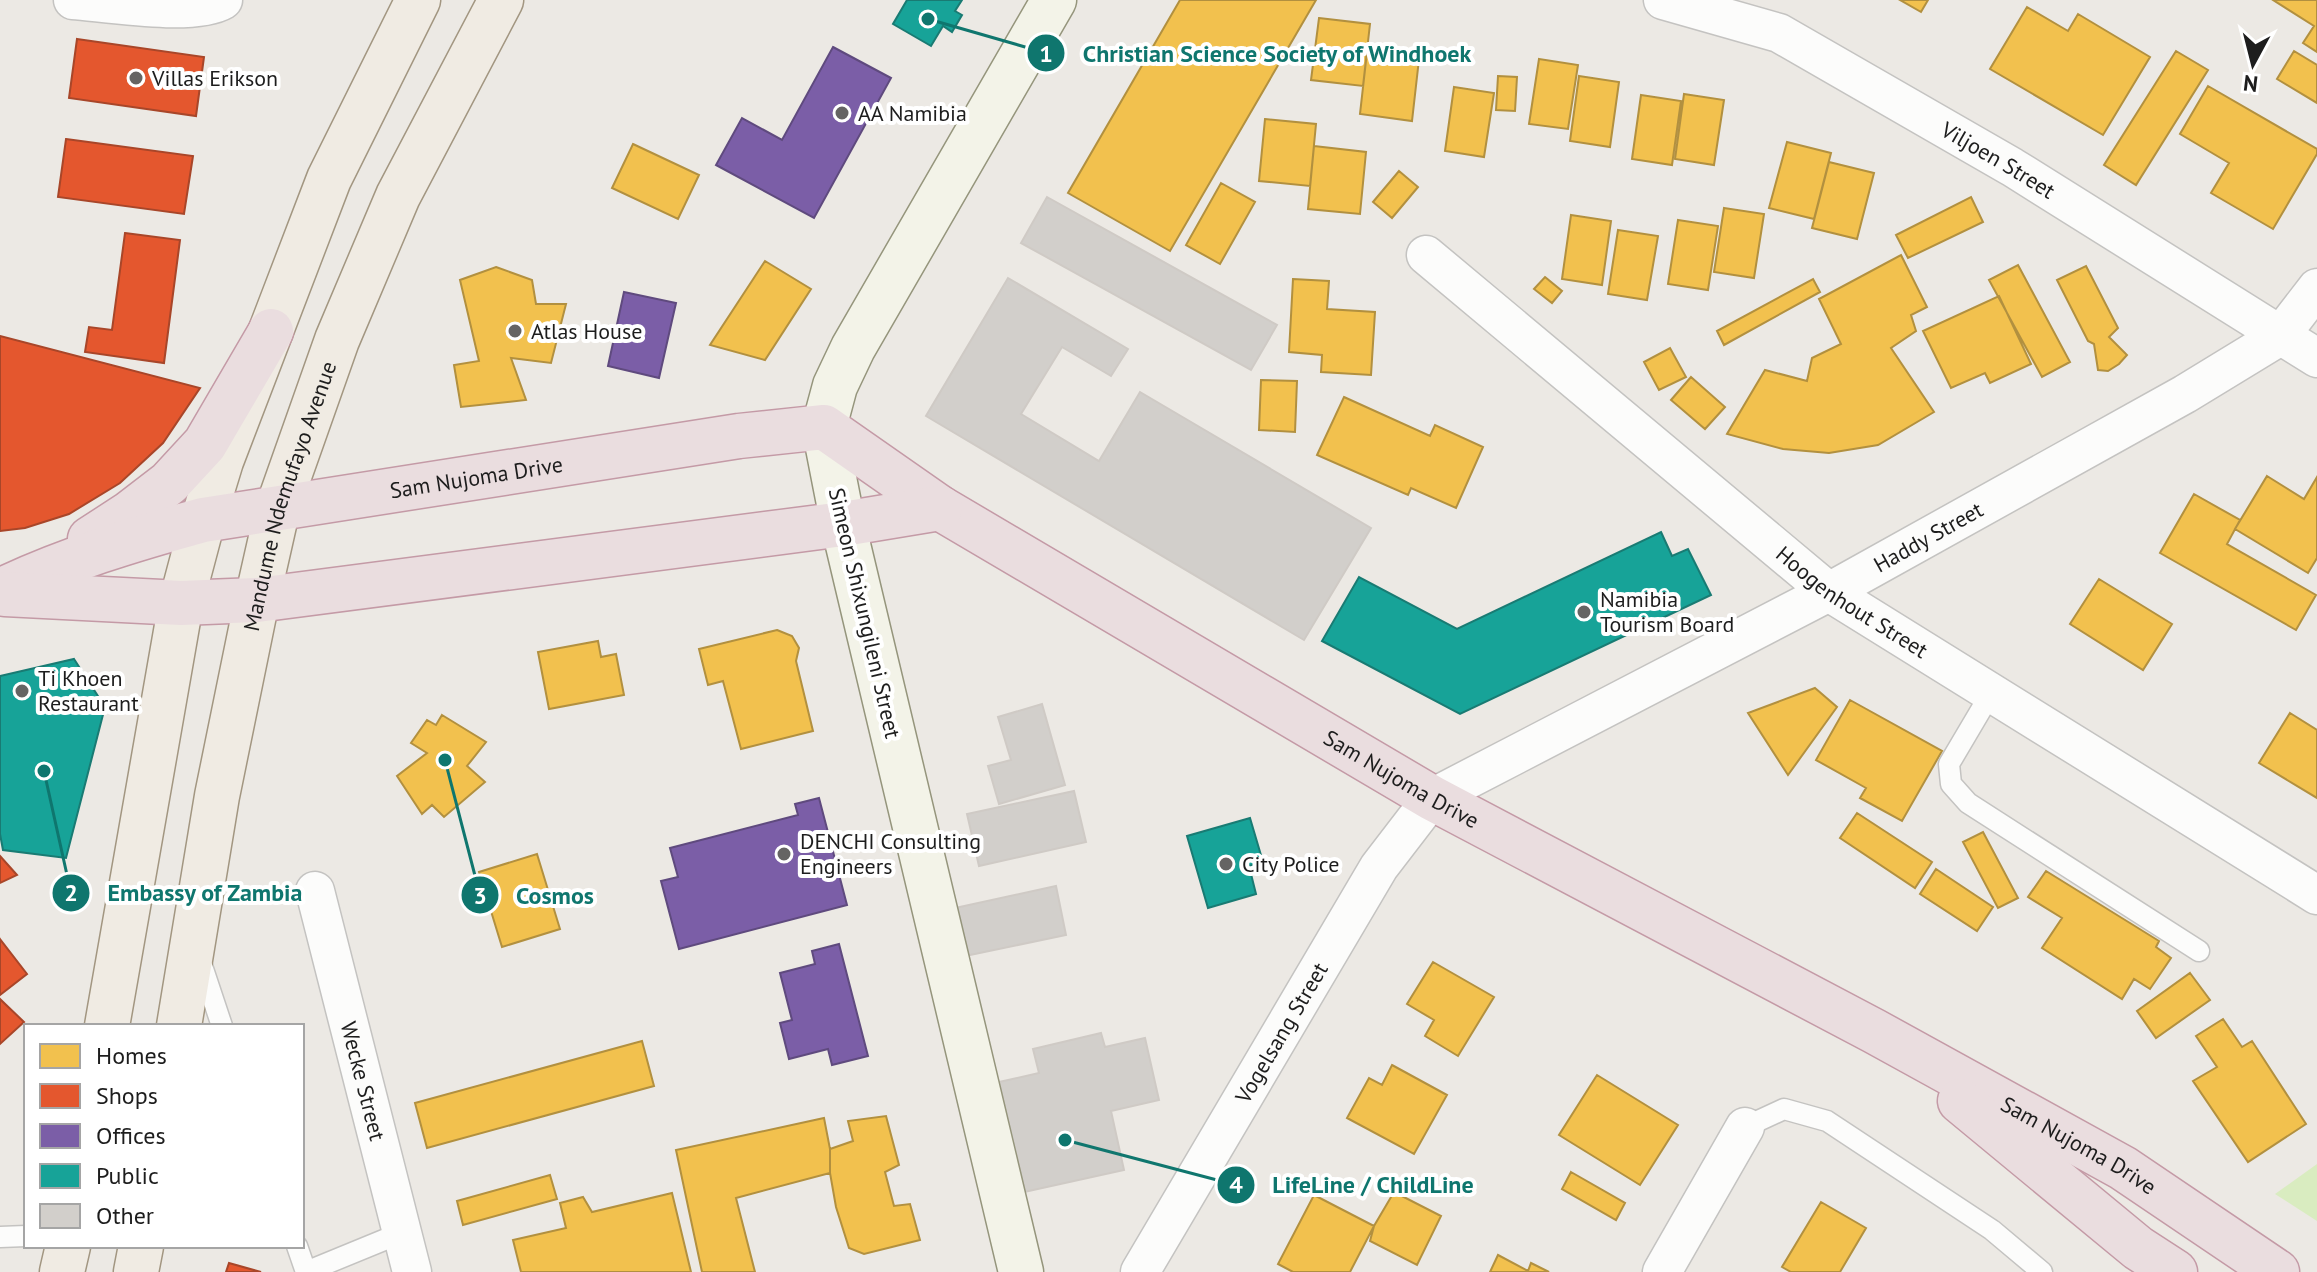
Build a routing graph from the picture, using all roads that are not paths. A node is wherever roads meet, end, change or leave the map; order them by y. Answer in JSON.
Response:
{"nodes":[{"id":1,"x":73,"y":0,"type":"edge"},
{"id":2,"x":223,"y":0,"type":"edge"},
{"id":3,"x":418,"y":0,"type":"edge"},
{"id":4,"x":501,"y":0,"type":"edge"},
{"id":5,"x":1054,"y":0,"type":"edge"},
{"id":6,"x":1663,"y":0,"type":"edge"},
{"id":7,"x":1426,"y":255,"type":"dead end"},
{"id":8,"x":2317,"y":288,"type":"edge"},
{"id":9,"x":271,"y":331,"type":"junction"},
{"id":10,"x":2280,"y":336,"type":"junction"},
{"id":11,"x":2317,"y":358,"type":"edge"},
{"id":12,"x":824,"y":427,"type":"junction"},
{"id":13,"x":278,"y":507,"type":"junction"},
{"id":14,"x":940,"y":508,"type":"junction"},
{"id":15,"x":203,"y":520,"type":"junction"},
{"id":16,"x":843,"y":524,"type":"junction"},
{"id":17,"x":11,"y":586,"type":"edge"},
{"id":18,"x":1829,"y":592,"type":"junction"},
{"id":19,"x":257,"y":600,"type":"junction"},
{"id":20,"x":181,"y":603,"type":"junction"},
{"id":21,"x":1991,"y":693,"type":"junction"},
{"id":22,"x":1432,"y":798,"type":"junction"},
{"id":23,"x":315,"y":891,"type":"dead end"},
{"id":24,"x":2317,"y":895,"type":"edge"},
{"id":25,"x":194,"y":941,"type":"junction"},
{"id":26,"x":2199,"y":951,"type":"dead end"},
{"id":27,"x":107,"y":1024,"type":"edge"},
{"id":28,"x":179,"y":1024,"type":"edge"},
{"id":29,"x":221,"y":1024,"type":"edge"},
{"id":30,"x":1874,"y":1031,"type":"junction"},
{"id":31,"x":1745,"y":1127,"type":"joint"},
{"id":32,"x":401,"y":1233,"type":"junction"},
{"id":33,"x":24,"y":1236,"type":"edge"},
{"id":34,"x":0,"y":1237,"type":"edge"},
{"id":35,"x":68,"y":1248,"type":"edge"},
{"id":36,"x":141,"y":1248,"type":"edge"},
{"id":37,"x":298,"y":1248,"type":"edge"},
{"id":38,"x":62,"y":1272,"type":"edge"},
{"id":39,"x":136,"y":1272,"type":"edge"},
{"id":40,"x":306,"y":1272,"type":"edge"},
{"id":41,"x":412,"y":1272,"type":"edge"},
{"id":42,"x":1021,"y":1272,"type":"edge"},
{"id":43,"x":1140,"y":1272,"type":"edge"},
{"id":44,"x":1662,"y":1272,"type":"edge"},
{"id":45,"x":2042,"y":1272,"type":"edge"},
{"id":46,"x":2175,"y":1272,"type":"edge"},
{"id":47,"x":2277,"y":1272,"type":"edge"}],
"edges":[{"from":1,"to":2,"type":"street"},
{"from":3,"to":9,"type":"main road"},
{"from":4,"to":13,"type":"main road","name":"Mandume Ndemufayo Avenue"},
{"from":5,"to":12,"type":"street","name":"Simeon Shixungileni Street"},
{"from":6,"to":10,"type":"street","name":"Viljoen Street"},
{"from":7,"to":18,"type":"street","name":"Hoogenhout Street"},
{"from":8,"to":10,"type":"street","name":"Haddy Street"},
{"from":9,"to":15,"type":"main road"},
{"from":9,"to":17,"type":"highway"},
{"from":10,"to":11,"type":"street","name":"Viljoen Street"},
{"from":10,"to":18,"type":"street","name":"Haddy Street"},
{"from":12,"to":13,"type":"highway","name":"Sam Nujoma Drive"},
{"from":12,"to":14,"type":"highway","name":"Sam Nujoma Drive"},
{"from":12,"to":16,"type":"street","name":"Simeon Shixungileni Street"},
{"from":13,"to":15,"type":"highway","name":"Sam Nujoma Drive"},
{"from":13,"to":19,"type":"main road","name":"Mandume Ndemufayo Avenue"},
{"from":14,"to":16,"type":"highway"},
{"from":14,"to":22,"type":"highway","name":"Sam Nujoma Drive"},
{"from":15,"to":17,"type":"highway","name":"Sam Nujoma Drive"},
{"from":15,"to":20,"type":"main road"},
{"from":16,"to":19,"type":"highway"},
{"from":16,"to":42,"type":"street","name":"Simeon Shixungileni Street"},
{"from":17,"to":20,"type":"highway"},
{"from":18,"to":21,"type":"street","name":"Hoogenhout Street"},
{"from":18,"to":22,"type":"street","name":"Haddy Street"},
{"from":19,"to":20,"type":"highway"},
{"from":19,"to":25,"type":"main road","name":"Mandume Ndemufayo Avenue"},
{"from":20,"to":27,"type":"main road"},
{"from":21,"to":24,"type":"street","name":"Hoogenhout Street"},
{"from":21,"to":26,"type":"lane"},
{"from":22,"to":30,"type":"highway","name":"Sam Nujoma Drive"},
{"from":22,"to":43,"type":"street","name":"Vogelsang Street"},
{"from":23,"to":32,"type":"street","name":"Wecke Street"},
{"from":25,"to":28,"type":"main road","name":"Mandume Ndemufayo Avenue"},
{"from":25,"to":29,"type":"lane"},
{"from":30,"to":46,"type":"highway","name":"Sam Nujoma Drive"},
{"from":30,"to":47,"type":"highway","name":"Sam Nujoma Drive"},
{"from":31,"to":44,"type":"street"},
{"from":31,"to":45,"type":"lane"},
{"from":32,"to":40,"type":"lane"},
{"from":32,"to":41,"type":"street","name":"Wecke Street"},
{"from":33,"to":34,"type":"lane"},
{"from":35,"to":38,"type":"main road"},
{"from":36,"to":39,"type":"main road"},
{"from":37,"to":40,"type":"lane"}]}
